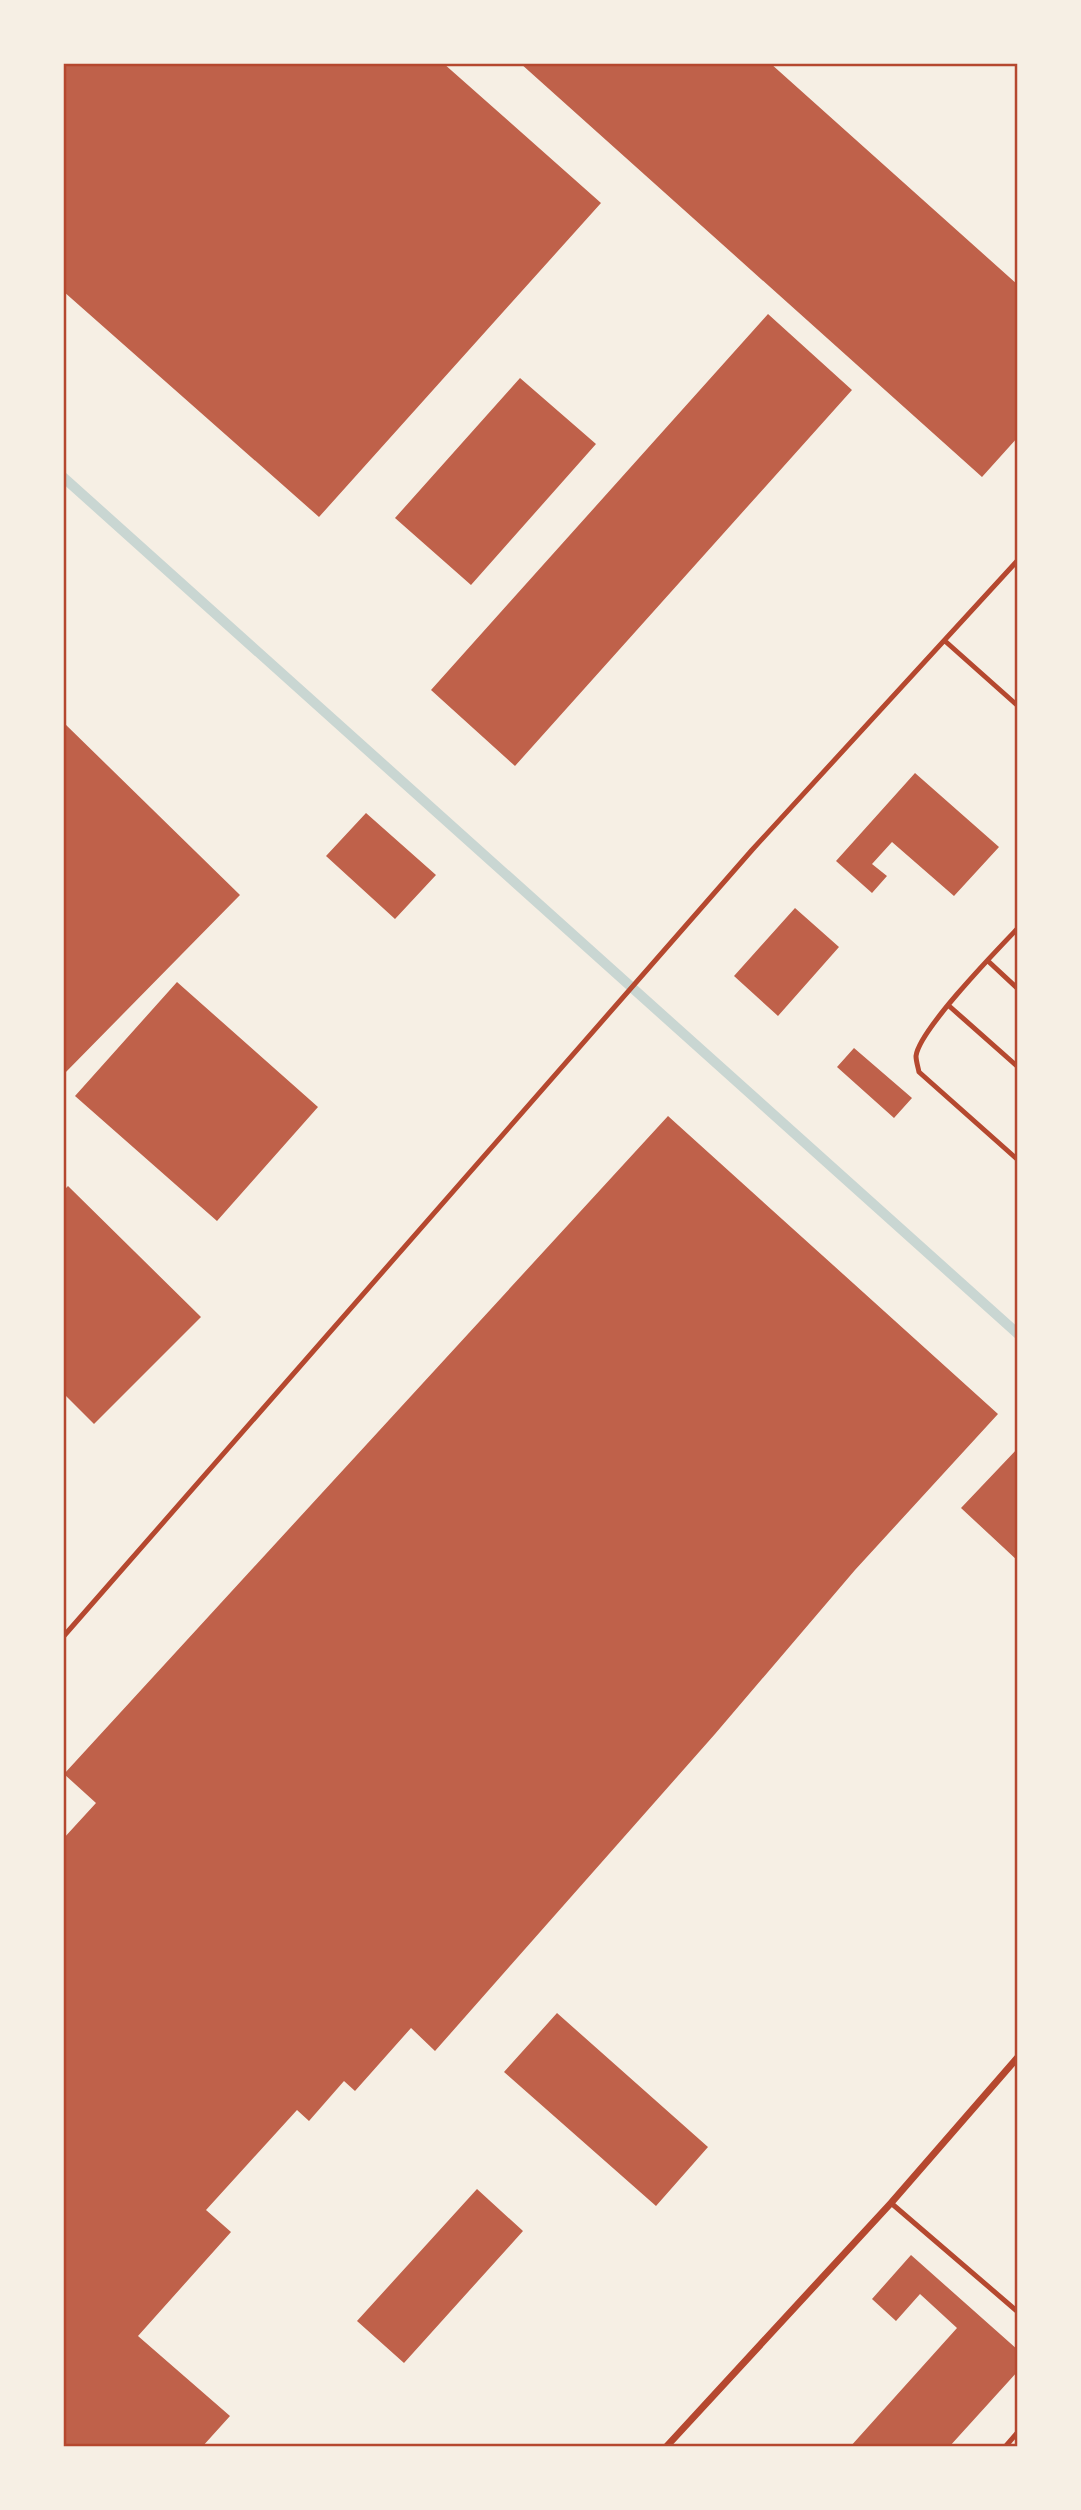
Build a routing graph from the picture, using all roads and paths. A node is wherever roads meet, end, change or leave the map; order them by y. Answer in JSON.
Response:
{"nodes":[{"id":1,"x":1018,"y":560,"type":"edge"},
{"id":2,"x":945,"y":641,"type":"junction"},
{"id":3,"x":1018,"y":706,"type":"edge"},
{"id":4,"x":1018,"y":928,"type":"edge"},
{"id":5,"x":988,"y":961,"type":"junction"},
{"id":6,"x":1018,"y":989,"type":"edge"},
{"id":7,"x":948,"y":1005,"type":"junction"},
{"id":8,"x":1018,"y":1068,"type":"edge"},
{"id":9,"x":1018,"y":1160,"type":"edge"},
{"id":10,"x":63,"y":1637,"type":"edge"},
{"id":11,"x":1018,"y":2057,"type":"edge"},
{"id":12,"x":891,"y":2203,"type":"junction"},
{"id":13,"x":1018,"y":2312,"type":"edge"},
{"id":14,"x":1018,"y":2432,"type":"edge"},
{"id":15,"x":666,"y":2447,"type":"edge"},
{"id":16,"x":1005,"y":2447,"type":"edge"}],
"edges":[{"from":1,"to":2,"type":"lane"},
{"from":2,"to":3,"type":"lane"},
{"from":2,"to":10,"type":"lane"},
{"from":4,"to":5,"type":"lane"},
{"from":5,"to":6,"type":"lane"},
{"from":5,"to":7,"type":"lane"},
{"from":7,"to":8,"type":"lane"},
{"from":7,"to":9,"type":"lane"},
{"from":11,"to":12,"type":"street"},
{"from":12,"to":13,"type":"lane"},
{"from":12,"to":15,"type":"street"},
{"from":14,"to":16,"type":"lane"}]}
